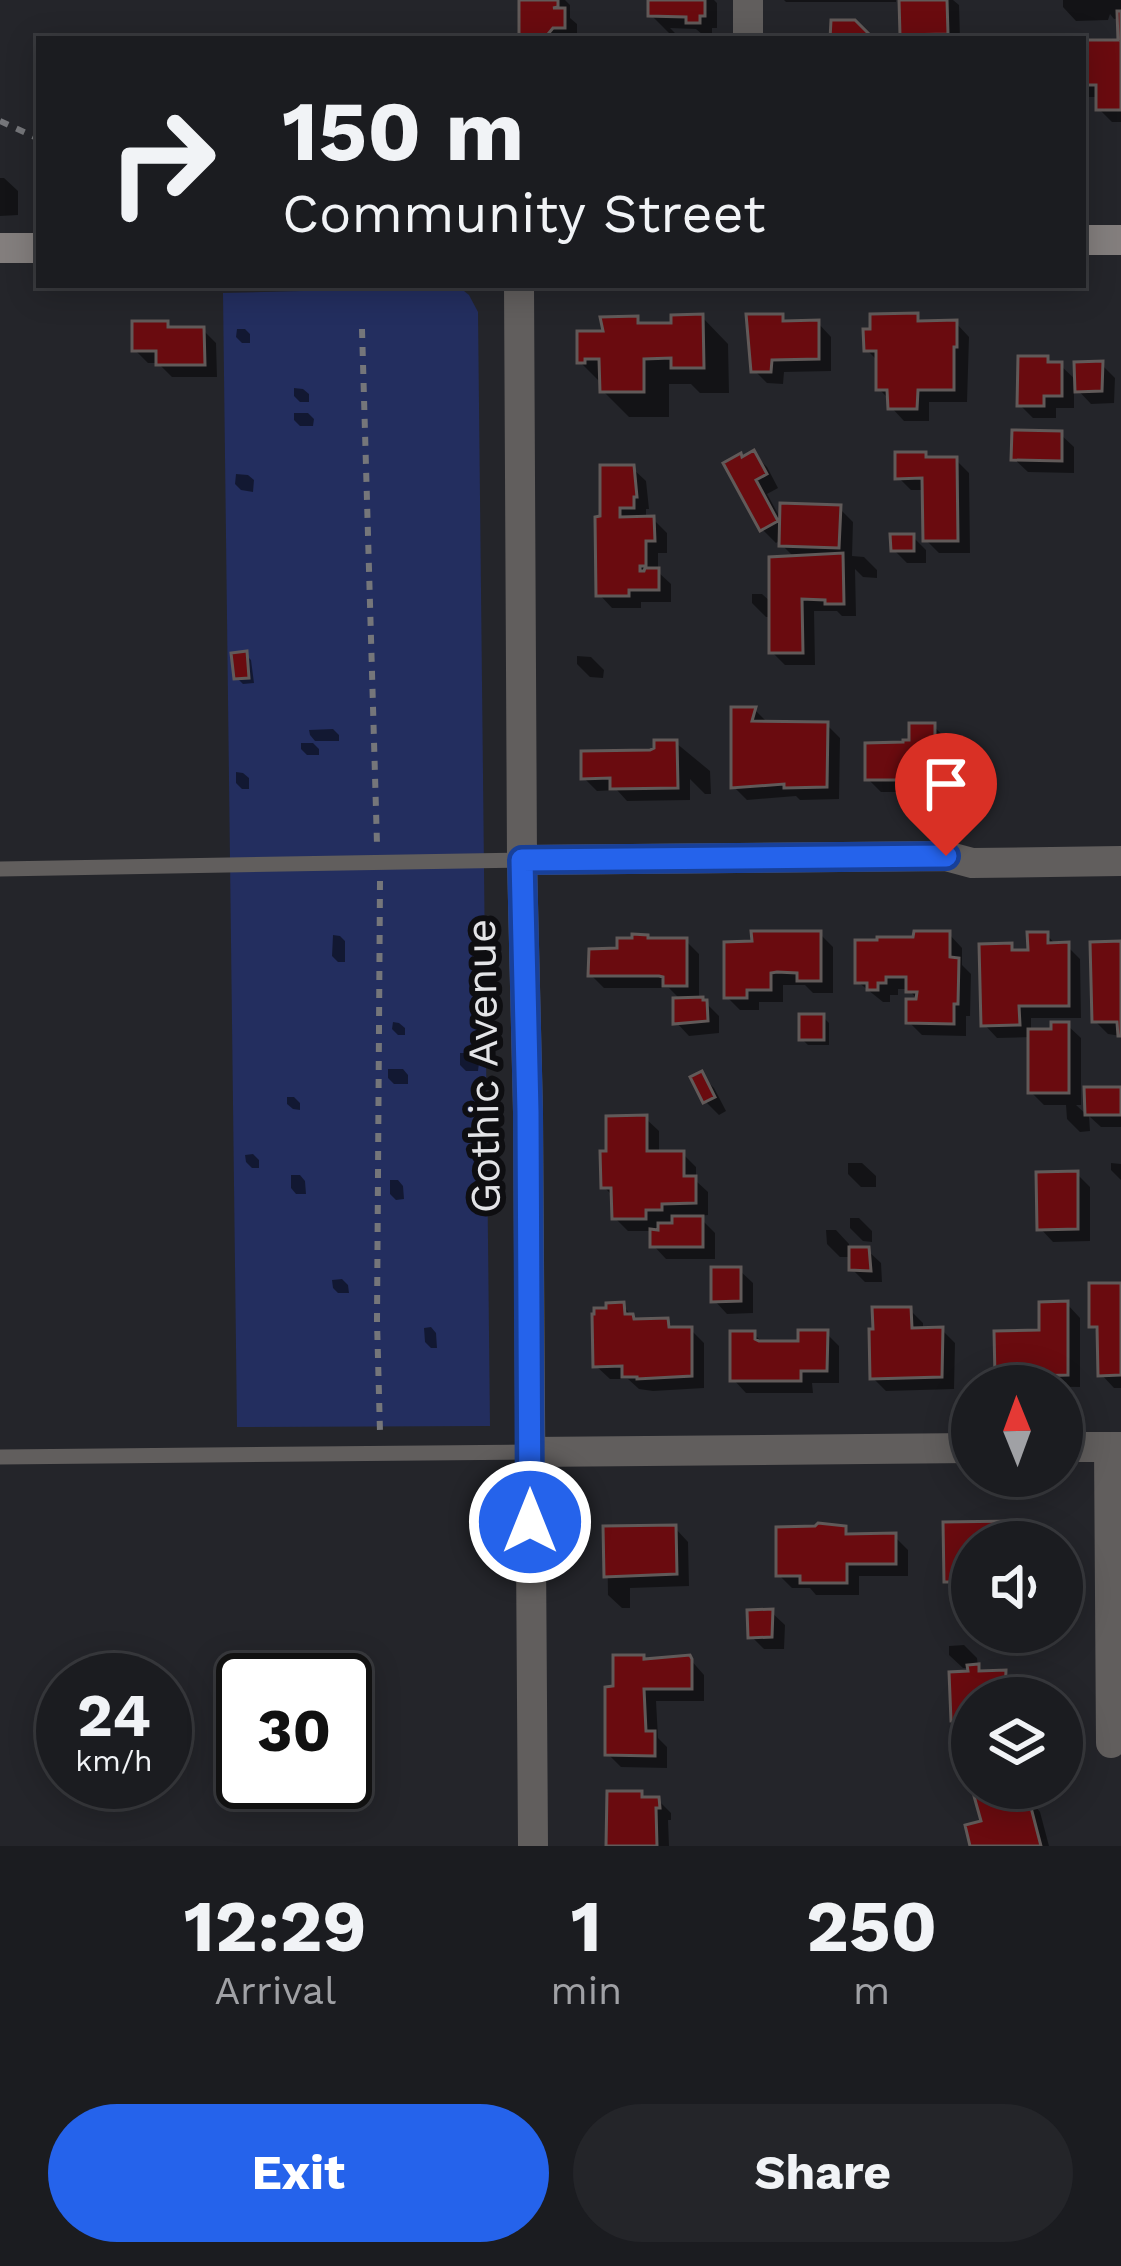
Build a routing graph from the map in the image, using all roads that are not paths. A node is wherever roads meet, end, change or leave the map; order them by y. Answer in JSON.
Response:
{"nodes":[{"id":1,"x":748,"y":0,"type":"edge"},
{"id":2,"x":748,"y":36,"type":"edge"},
{"id":3,"x":1086,"y":240,"type":"edge"},
{"id":4,"x":1121,"y":240,"type":"edge"},
{"id":5,"x":0,"y":248,"type":"edge"},
{"id":6,"x":36,"y":248,"type":"edge"},
{"id":7,"x":519,"y":288,"type":"edge"},
{"id":8,"x":522,"y":860,"type":"junction"},
{"id":9,"x":1121,"y":861,"type":"edge"},
{"id":10,"x":0,"y":868,"type":"edge"},
{"id":11,"x":1083,"y":1447,"type":"edge"},
{"id":12,"x":1115,"y":1447,"type":"edge"},
{"id":13,"x":951,"y":1448,"type":"edge"},
{"id":14,"x":530,"y":1452,"type":"junction"},
{"id":15,"x":0,"y":1457,"type":"edge"},
{"id":16,"x":1111,"y":1743,"type":"dead end"},
{"id":17,"x":533,"y":1846,"type":"edge"}],
"edges":[{"from":1,"to":2,"type":"street"},
{"from":3,"to":4,"type":"street"},
{"from":5,"to":6,"type":"street"},
{"from":7,"to":8,"type":"street","name":"Gothic Avenue"},
{"from":8,"to":9,"type":"street"},
{"from":8,"to":10,"type":"lane"},
{"from":8,"to":14,"type":"street","name":"Gothic Avenue"},
{"from":11,"to":12,"type":"street"},
{"from":12,"to":16,"type":"street"},
{"from":13,"to":14,"type":"street"},
{"from":14,"to":15,"type":"lane"},
{"from":14,"to":17,"type":"street","name":"Gothic Avenue"}]}
